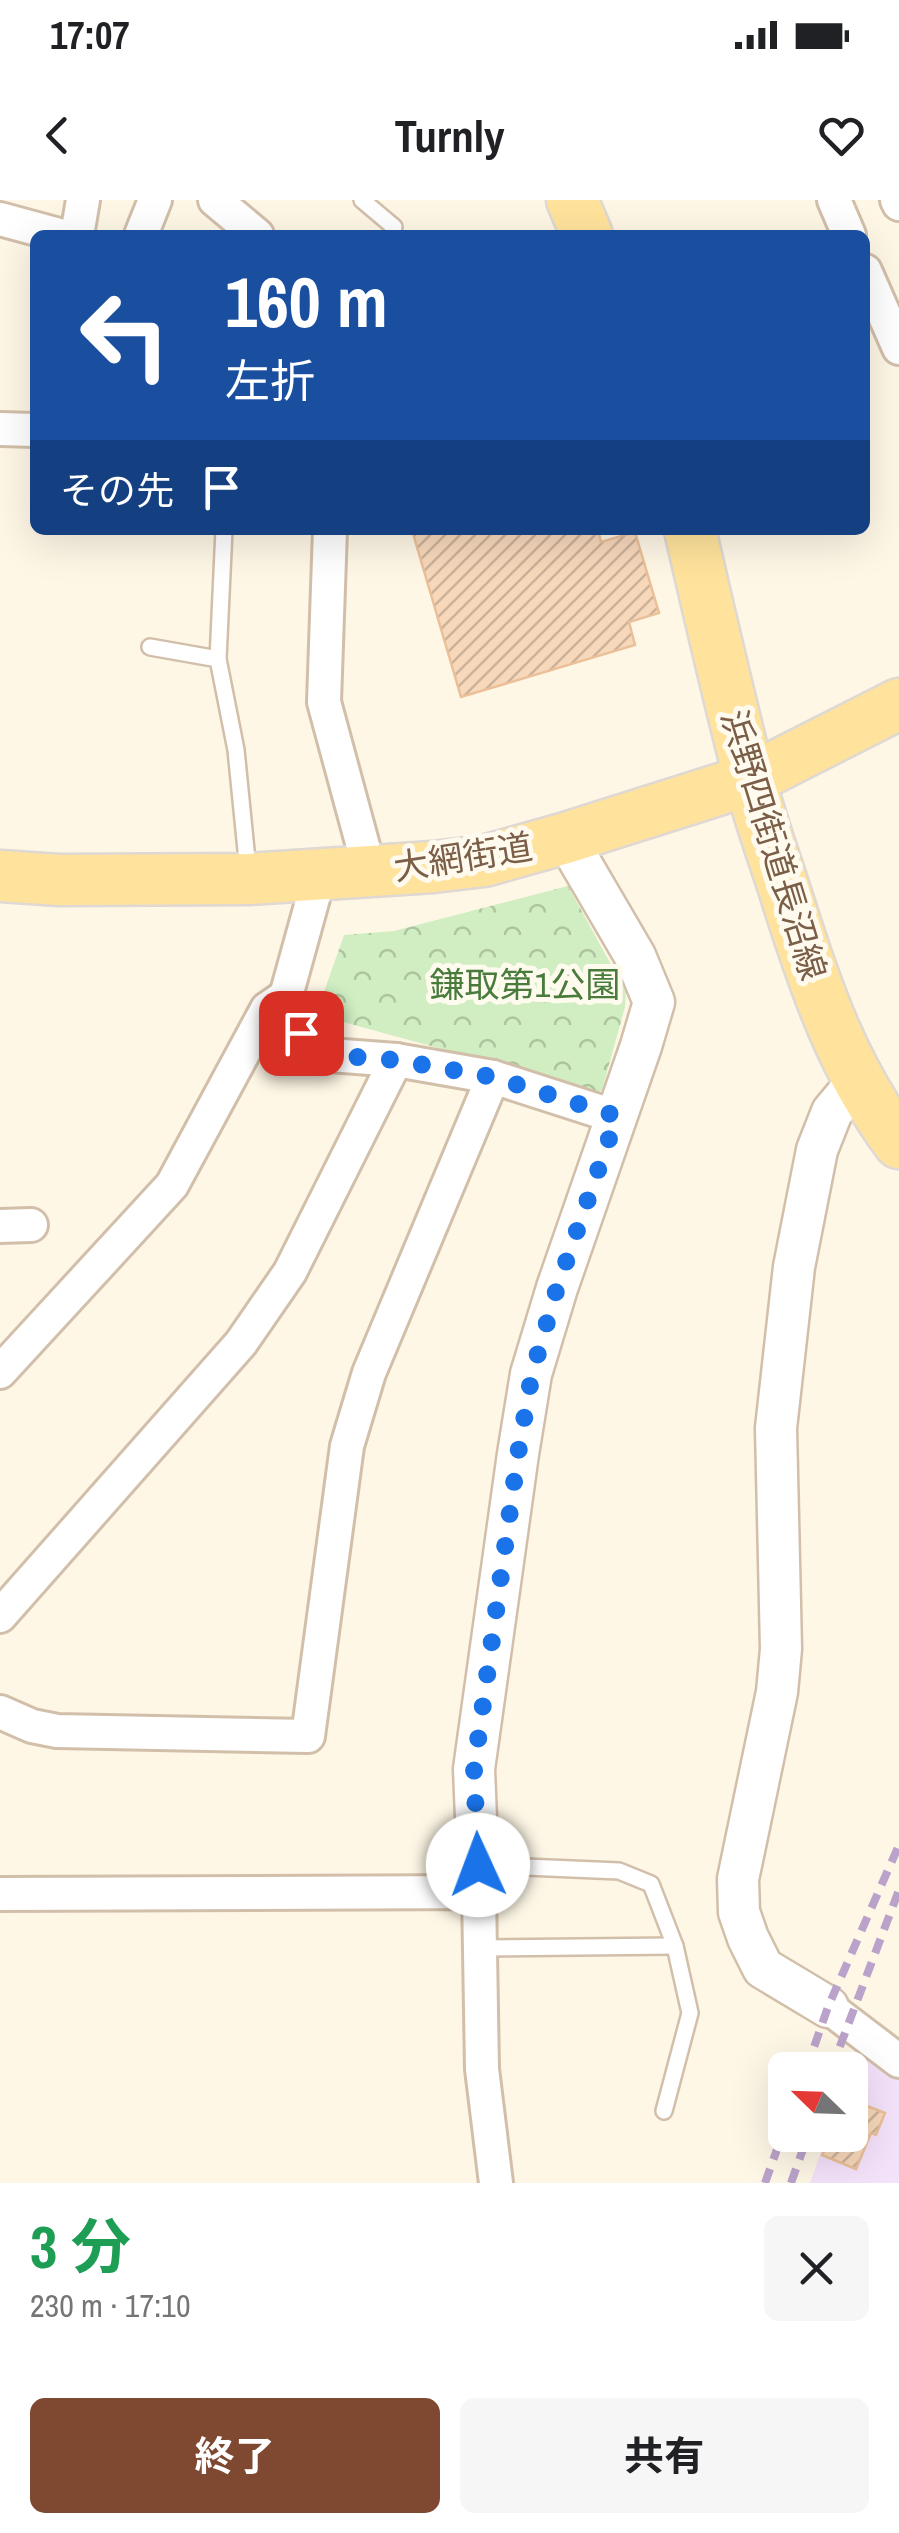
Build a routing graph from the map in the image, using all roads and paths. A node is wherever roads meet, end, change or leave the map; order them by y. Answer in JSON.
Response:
{"nodes":[{"id":1,"x":83,"y":200,"type":"edge"},
{"id":2,"x":154,"y":200,"type":"edge"},
{"id":3,"x":215,"y":200,"type":"edge"},
{"id":4,"x":362,"y":200,"type":"edge"},
{"id":5,"x":572,"y":200,"type":"edge"},
{"id":6,"x":834,"y":200,"type":"edge"},
{"id":7,"x":0,"y":219,"type":"edge"},
{"id":8,"x":394,"y":227,"type":"dead end"},
{"id":9,"x":41,"y":230,"type":"edge"},
{"id":10,"x":78,"y":230,"type":"edge"},
{"id":11,"x":143,"y":230,"type":"edge"},
{"id":12,"x":250,"y":230,"type":"edge"},
{"id":13,"x":585,"y":230,"type":"edge"},
{"id":14,"x":848,"y":230,"type":"edge"},
{"id":15,"x":870,"y":281,"type":"edge"},
{"id":16,"x":899,"y":348,"type":"edge"},
{"id":17,"x":0,"y":429,"type":"edge"},
{"id":18,"x":30,"y":430,"type":"edge"},
{"id":19,"x":224,"y":535,"type":"edge"},
{"id":20,"x":330,"y":535,"type":"edge"},
{"id":21,"x":691,"y":535,"type":"edge"},
{"id":22,"x":150,"y":647,"type":"dead end"},
{"id":23,"x":218,"y":659,"type":"junction"},
{"id":24,"x":899,"y":704,"type":"edge"},
{"id":25,"x":750,"y":780,"type":"junction"},
{"id":26,"x":566,"y":838,"type":"junction"},
{"id":27,"x":370,"y":872,"type":"junction"},
{"id":28,"x":320,"y":873,"type":"junction"},
{"id":29,"x":0,"y":876,"type":"edge"},
{"id":30,"x":249,"y":879,"type":"junction"},
{"id":31,"x":286,"y":996,"type":"junction"},
{"id":32,"x":396,"y":1060,"type":"junction"},
{"id":33,"x":493,"y":1077,"type":"junction"},
{"id":34,"x":858,"y":1081,"type":"junction"},
{"id":35,"x":617,"y":1116,"type":"junction"},
{"id":36,"x":899,"y":1143,"type":"edge"},
{"id":37,"x":0,"y":1372,"type":"edge"},
{"id":38,"x":0,"y":1616,"type":"edge"},
{"id":39,"x":0,"y":1712,"type":"edge"},
{"id":40,"x":479,"y":1879,"type":"junction"},
{"id":41,"x":0,"y":1894,"type":"edge"},
{"id":42,"x":675,"y":1946,"type":"junction"},
{"id":43,"x":480,"y":1948,"type":"junction"},
{"id":44,"x":828,"y":2008,"type":"joint"},
{"id":45,"x":899,"y":2061,"type":"edge"},
{"id":46,"x":664,"y":2111,"type":"dead end"},
{"id":47,"x":496,"y":2183,"type":"edge"}],
"edges":[{"from":1,"to":10,"type":"street"},
{"from":2,"to":11,"type":"street"},
{"from":3,"to":12,"type":"street"},
{"from":4,"to":8,"type":"lane"},
{"from":5,"to":13,"type":"main road"},
{"from":6,"to":14,"type":"street"},
{"from":7,"to":9,"type":"street"},
{"from":15,"to":16,"type":"street"},
{"from":17,"to":18,"type":"street"},
{"from":19,"to":23,"type":"lane"},
{"from":20,"to":27,"type":"street"},
{"from":21,"to":25,"type":"main road","name":"浜野四街道長沼線"},
{"from":22,"to":23,"type":"lane"},
{"from":23,"to":30,"type":"lane"},
{"from":24,"to":25,"type":"main road","name":"大網街道"},
{"from":25,"to":26,"type":"main road","name":"大網街道"},
{"from":25,"to":34,"type":"main road","name":"浜野四街道長沼線"},
{"from":26,"to":27,"type":"main road","name":"大網街道"},
{"from":26,"to":35,"type":"street"},
{"from":27,"to":28,"type":"main road","name":"大網街道"},
{"from":28,"to":30,"type":"main road","name":"大網街道"},
{"from":28,"to":31,"type":"street"},
{"from":29,"to":30,"type":"main road","name":"大網街道"},
{"from":31,"to":32,"type":"street"},
{"from":31,"to":37,"type":"street"},
{"from":32,"to":33,"type":"street"},
{"from":32,"to":38,"type":"street"},
{"from":33,"to":35,"type":"street"},
{"from":33,"to":39,"type":"street"},
{"from":34,"to":36,"type":"main road","name":"浜野四街道長沼線"},
{"from":34,"to":44,"type":"street"},
{"from":35,"to":40,"type":"street"},
{"from":40,"to":41,"type":"street"},
{"from":40,"to":42,"type":"lane"},
{"from":40,"to":43,"type":"street"},
{"from":42,"to":43,"type":"lane"},
{"from":42,"to":46,"type":"lane"},
{"from":43,"to":47,"type":"street"},
{"from":44,"to":45,"type":"street"}]}
